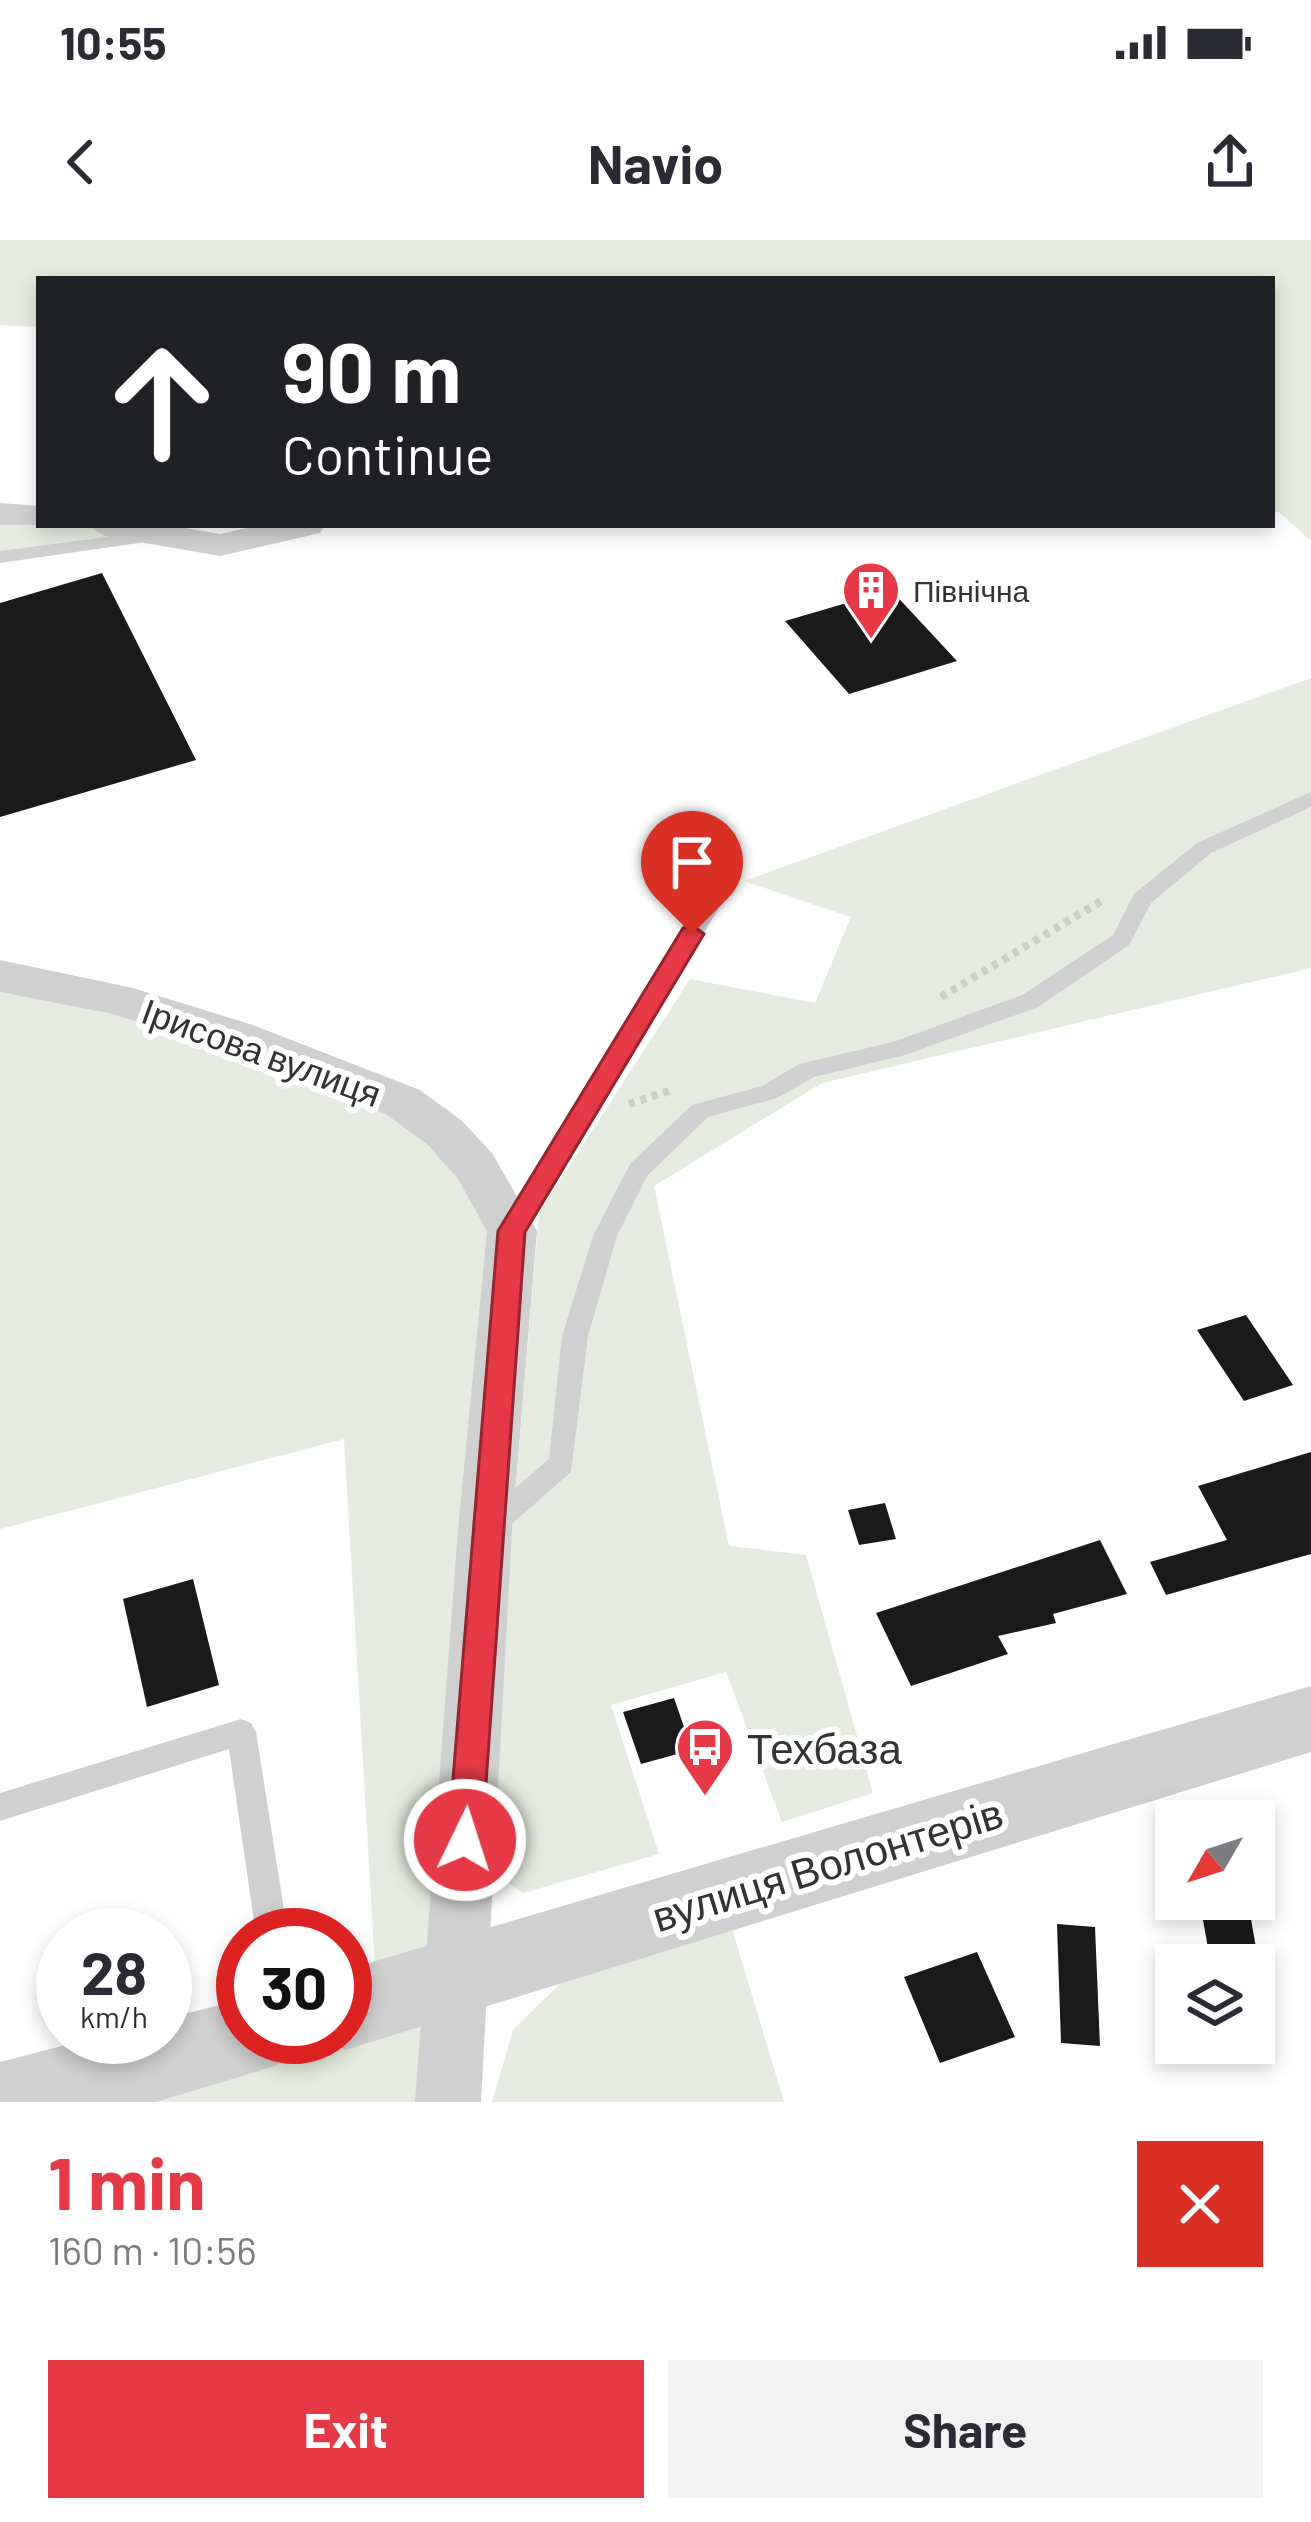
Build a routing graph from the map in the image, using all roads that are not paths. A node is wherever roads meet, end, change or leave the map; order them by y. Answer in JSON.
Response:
{"nodes":[{"id":1,"x":0,"y":514,"type":"edge"},
{"id":2,"x":36,"y":517,"type":"edge"},
{"id":3,"x":122,"y":528,"type":"edge"},
{"id":4,"x":294,"y":528,"type":"edge"},
{"id":5,"x":162,"y":535,"type":"junction"},
{"id":6,"x":0,"y":557,"type":"edge"},
{"id":7,"x":1311,"y":799,"type":"edge"},
{"id":8,"x":715,"y":896,"type":"dead end"},
{"id":9,"x":0,"y":976,"type":"edge"},
{"id":10,"x":512,"y":1231,"type":"junction"},
{"id":11,"x":485,"y":1530,"type":"junction"},
{"id":12,"x":1311,"y":1719,"type":"edge"},
{"id":13,"x":0,"y":1807,"type":"edge"},
{"id":14,"x":268,"y":1908,"type":"edge"},
{"id":15,"x":456,"y":1973,"type":"junction"},
{"id":16,"x":372,"y":2001,"type":"edge"},
{"id":17,"x":216,"y":2046,"type":"edge"},
{"id":18,"x":2,"y":2102,"type":"edge"},
{"id":19,"x":448,"y":2102,"type":"edge"}],
"edges":[{"from":1,"to":2,"type":"street"},
{"from":3,"to":5,"type":"street"},
{"from":4,"to":5,"type":"street"},
{"from":5,"to":6,"type":"lane"},
{"from":7,"to":11,"type":"lane"},
{"from":8,"to":10,"type":"lane"},
{"from":9,"to":10,"type":"street","name":"Ірисова вулиця"},
{"from":10,"to":11,"type":"street"},
{"from":11,"to":15,"type":"street"},
{"from":12,"to":15,"type":"street","name":"вулиця Волонтерів"},
{"from":13,"to":14,"type":"lane"},
{"from":15,"to":16,"type":"street","name":"вулиця Волонтерів"},
{"from":15,"to":19,"type":"street"},
{"from":17,"to":18,"type":"street"}]}
